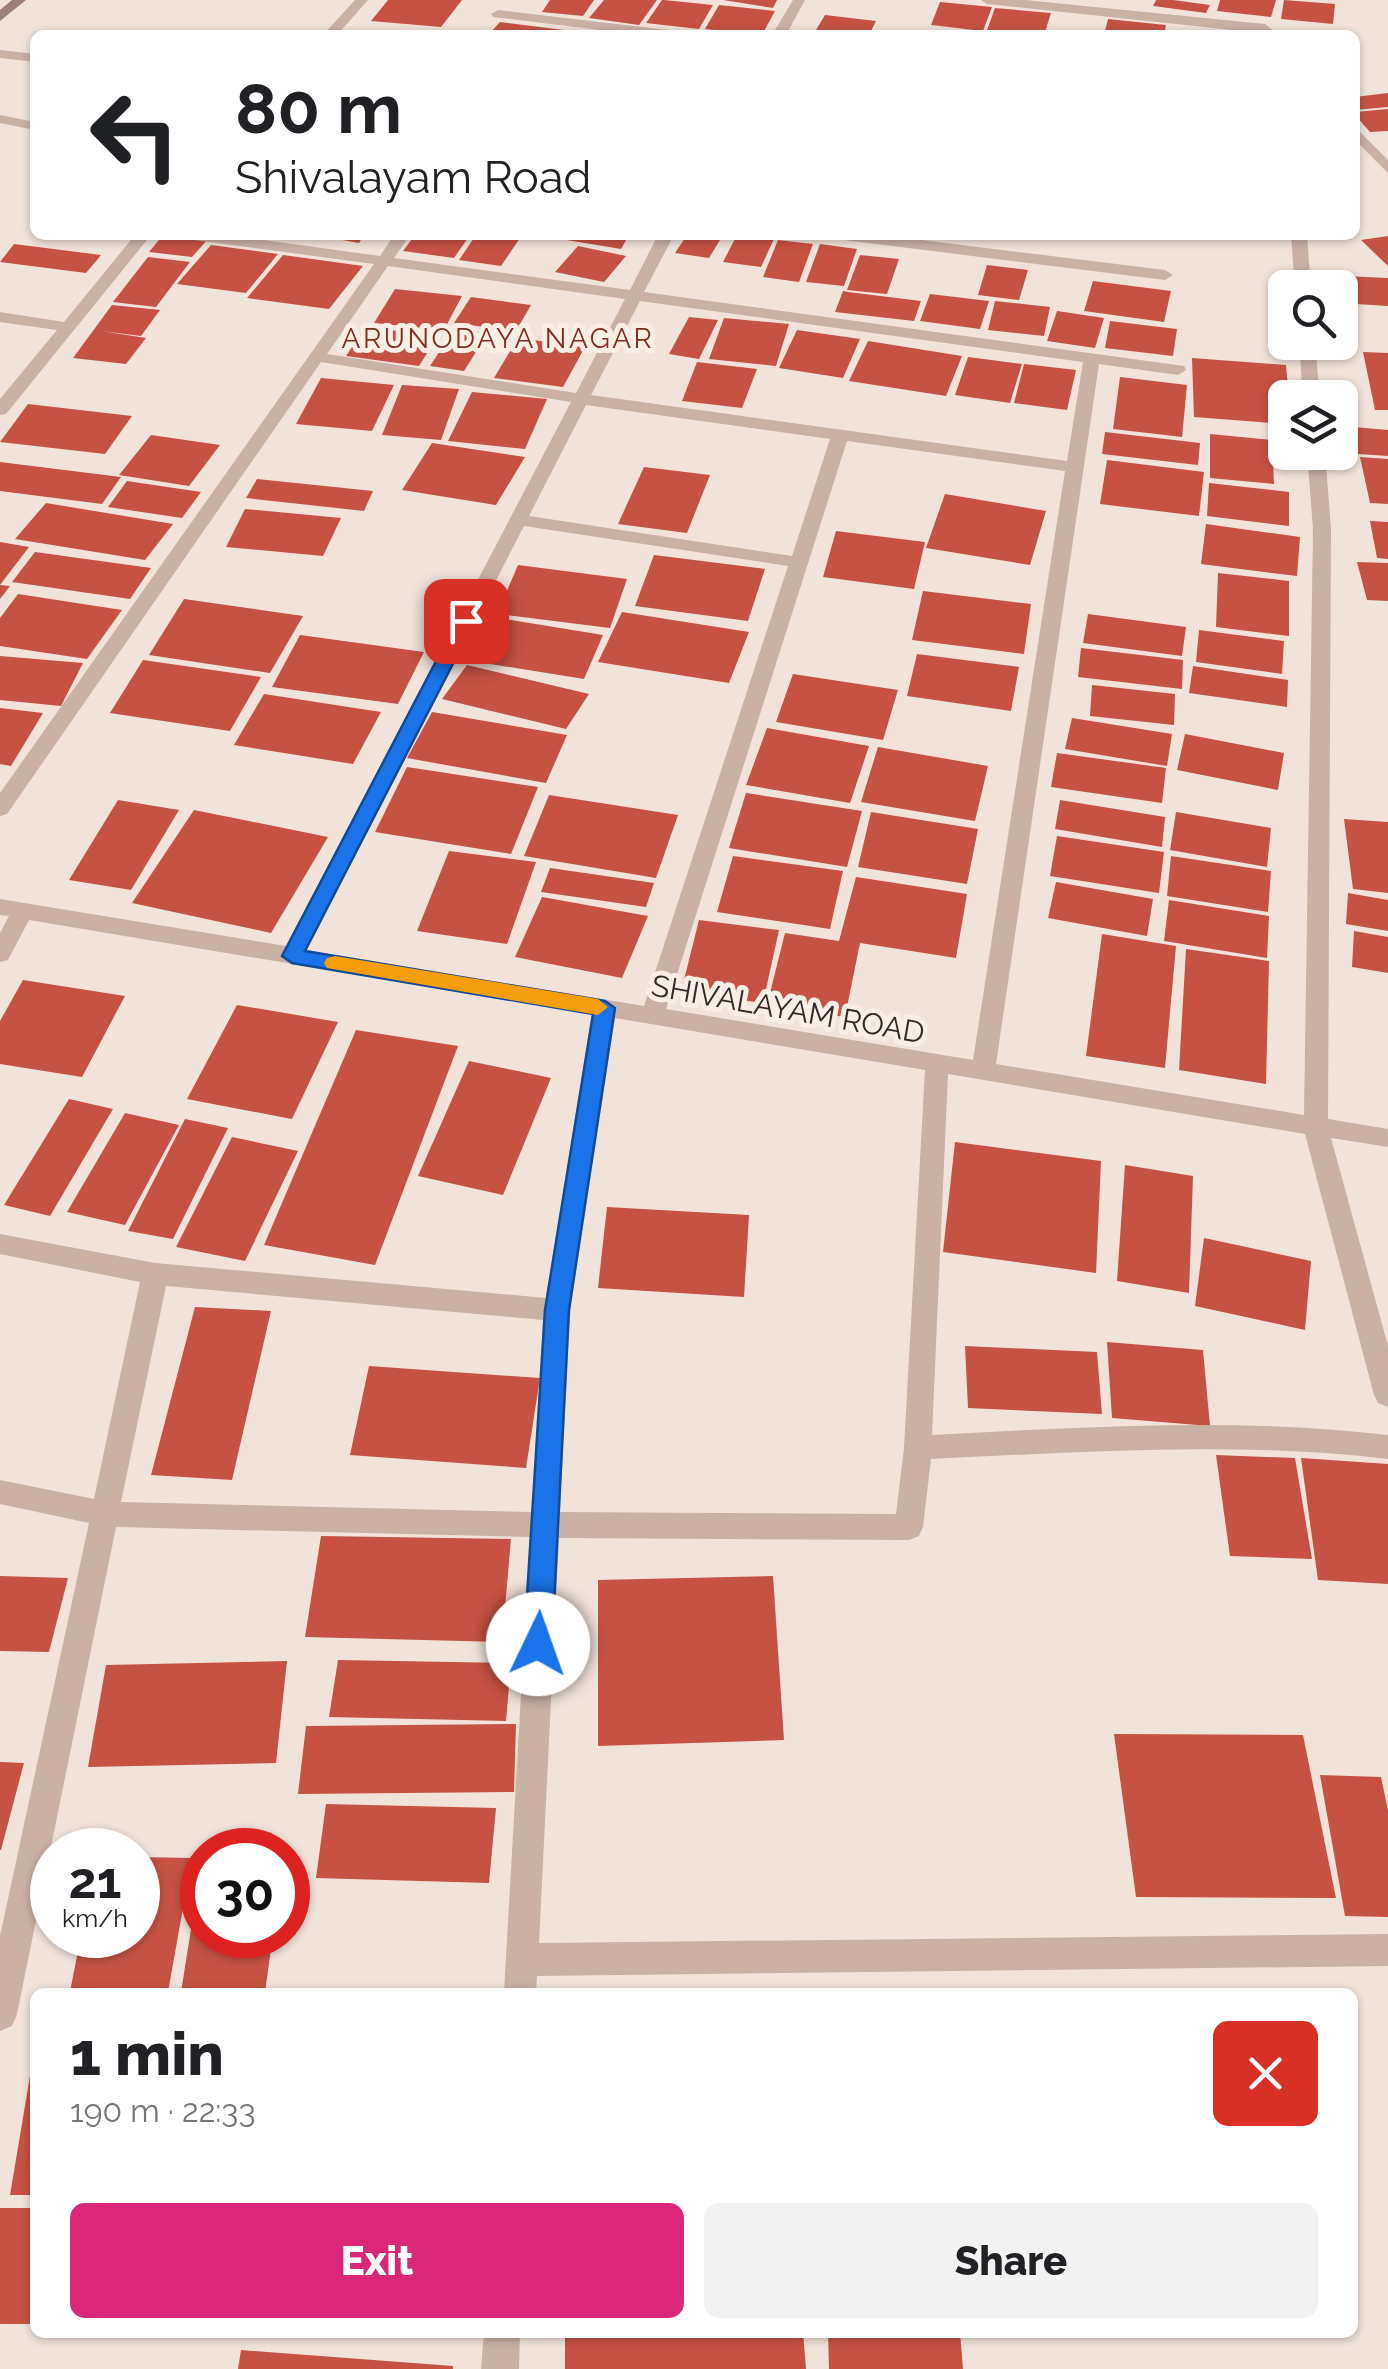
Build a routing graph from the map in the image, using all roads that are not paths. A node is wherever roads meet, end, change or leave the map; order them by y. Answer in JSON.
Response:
{"nodes":[{"id":1,"x":20,"y":0,"type":"edge"},
{"id":2,"x":362,"y":0,"type":"edge"},
{"id":3,"x":799,"y":0,"type":"edge"},
{"id":4,"x":987,"y":0,"type":"edge"},
{"id":5,"x":1134,"y":7,"type":"edge"},
{"id":6,"x":498,"y":14,"type":"dead end"},
{"id":7,"x":0,"y":17,"type":"edge"},
{"id":8,"x":335,"y":30,"type":"edge"},
{"id":9,"x":634,"y":30,"type":"edge"},
{"id":10,"x":782,"y":30,"type":"edge"},
{"id":11,"x":1268,"y":30,"type":"edge"},
{"id":12,"x":0,"y":54,"type":"edge"},
{"id":13,"x":30,"y":57,"type":"edge"},
{"id":14,"x":0,"y":119,"type":"edge"},
{"id":15,"x":30,"y":125,"type":"edge"},
{"id":16,"x":1360,"y":137,"type":"edge"},
{"id":17,"x":1388,"y":169,"type":"edge"},
{"id":18,"x":138,"y":240,"type":"edge"},
{"id":19,"x":228,"y":240,"type":"edge"},
{"id":20,"x":399,"y":240,"type":"edge"},
{"id":21,"x":663,"y":240,"type":"edge"},
{"id":22,"x":884,"y":240,"type":"edge"},
{"id":23,"x":1299,"y":240,"type":"edge"},
{"id":24,"x":384,"y":263,"type":"junction"},
{"id":25,"x":1302,"y":270,"type":"edge"},
{"id":26,"x":1165,"y":275,"type":"dead end"},
{"id":27,"x":633,"y":298,"type":"junction"},
{"id":28,"x":0,"y":317,"type":"edge"},
{"id":29,"x":68,"y":327,"type":"junction"},
{"id":30,"x":318,"y":357,"type":"junction"},
{"id":31,"x":1091,"y":360,"type":"junction"},
{"id":32,"x":1178,"y":370,"type":"dead end"},
{"id":33,"x":581,"y":400,"type":"junction"},
{"id":34,"x":0,"y":410,"type":"edge"},
{"id":35,"x":840,"y":436,"type":"junction"},
{"id":36,"x":1072,"y":467,"type":"junction"},
{"id":37,"x":1317,"y":470,"type":"edge"},
{"id":38,"x":518,"y":520,"type":"junction"},
{"id":39,"x":798,"y":562,"type":"junction"},
{"id":40,"x":0,"y":809,"type":"edge"},
{"id":41,"x":12,"y":909,"type":"edge"},
{"id":42,"x":0,"y":954,"type":"edge"},
{"id":43,"x":292,"y":956,"type":"junction"},
{"id":44,"x":605,"y":1008,"type":"junction"},
{"id":45,"x":652,"y":1016,"type":"junction"},
{"id":46,"x":937,"y":1064,"type":"junction"},
{"id":47,"x":982,"y":1072,"type":"junction"},
{"id":48,"x":1316,"y":1128,"type":"junction"},
{"id":49,"x":1388,"y":1138,"type":"edge"},
{"id":50,"x":0,"y":1244,"type":"edge"},
{"id":51,"x":155,"y":1274,"type":"junction"},
{"id":52,"x":557,"y":1310,"type":"junction"},
{"id":53,"x":1388,"y":1395,"type":"edge"},
{"id":54,"x":1388,"y":1447,"type":"edge"},
{"id":55,"x":918,"y":1448,"type":"junction"},
{"id":56,"x":0,"y":1492,"type":"edge"},
{"id":57,"x":105,"y":1514,"type":"junction"},
{"id":58,"x":544,"y":1525,"type":"junction"},
{"id":59,"x":13,"y":1892,"type":"edge"},
{"id":60,"x":1388,"y":1950,"type":"edge"},
{"id":61,"x":521,"y":1976,"type":"edge"},
{"id":62,"x":0,"y":2014,"type":"edge"},
{"id":63,"x":502,"y":2338,"type":"edge"},
{"id":64,"x":500,"y":2369,"type":"edge"}],
"edges":[{"from":1,"to":7,"type":"street"},
{"from":2,"to":8,"type":"street"},
{"from":3,"to":10,"type":"street"},
{"from":4,"to":5,"type":"street"},
{"from":5,"to":11,"type":"street"},
{"from":6,"to":9,"type":"street"},
{"from":12,"to":13,"type":"street"},
{"from":14,"to":15,"type":"street"},
{"from":16,"to":17,"type":"street"},
{"from":18,"to":29,"type":"street"},
{"from":19,"to":24,"type":"street"},
{"from":20,"to":24,"type":"street"},
{"from":21,"to":27,"type":"street"},
{"from":22,"to":26,"type":"street"},
{"from":23,"to":25,"type":"street"},
{"from":24,"to":27,"type":"street"},
{"from":24,"to":30,"type":"street"},
{"from":27,"to":31,"type":"street"},
{"from":27,"to":33,"type":"street"},
{"from":28,"to":29,"type":"street"},
{"from":29,"to":34,"type":"street"},
{"from":30,"to":33,"type":"street"},
{"from":30,"to":40,"type":"street"},
{"from":31,"to":32,"type":"street"},
{"from":31,"to":36,"type":"street"},
{"from":33,"to":35,"type":"street"},
{"from":33,"to":38,"type":"street"},
{"from":35,"to":36,"type":"street"},
{"from":35,"to":39,"type":"street"},
{"from":36,"to":47,"type":"street"},
{"from":37,"to":48,"type":"street"},
{"from":38,"to":39,"type":"street"},
{"from":38,"to":43,"type":"street"},
{"from":39,"to":45,"type":"street"},
{"from":41,"to":42,"type":"street"},
{"from":41,"to":43,"type":"street","name":"SHIVALAYAM ROAD"},
{"from":43,"to":44,"type":"street","name":"SHIVALAYAM ROAD"},
{"from":44,"to":45,"type":"street","name":"SHIVALAYAM ROAD"},
{"from":44,"to":52,"type":"street"},
{"from":45,"to":46,"type":"street","name":"SHIVALAYAM ROAD"},
{"from":46,"to":47,"type":"street","name":"SHIVALAYAM ROAD"},
{"from":46,"to":55,"type":"street"},
{"from":47,"to":48,"type":"street","name":"SHIVALAYAM ROAD"},
{"from":48,"to":49,"type":"street","name":"SHIVALAYAM ROAD"},
{"from":48,"to":53,"type":"street"},
{"from":50,"to":51,"type":"street"},
{"from":51,"to":52,"type":"street"},
{"from":51,"to":57,"type":"street"},
{"from":52,"to":58,"type":"street"},
{"from":54,"to":55,"type":"street"},
{"from":55,"to":58,"type":"street"},
{"from":56,"to":57,"type":"street"},
{"from":57,"to":58,"type":"street"},
{"from":57,"to":59,"type":"street"},
{"from":58,"to":61,"type":"street"},
{"from":59,"to":62,"type":"street"},
{"from":60,"to":61,"type":"street"},
{"from":63,"to":64,"type":"street"}]}
